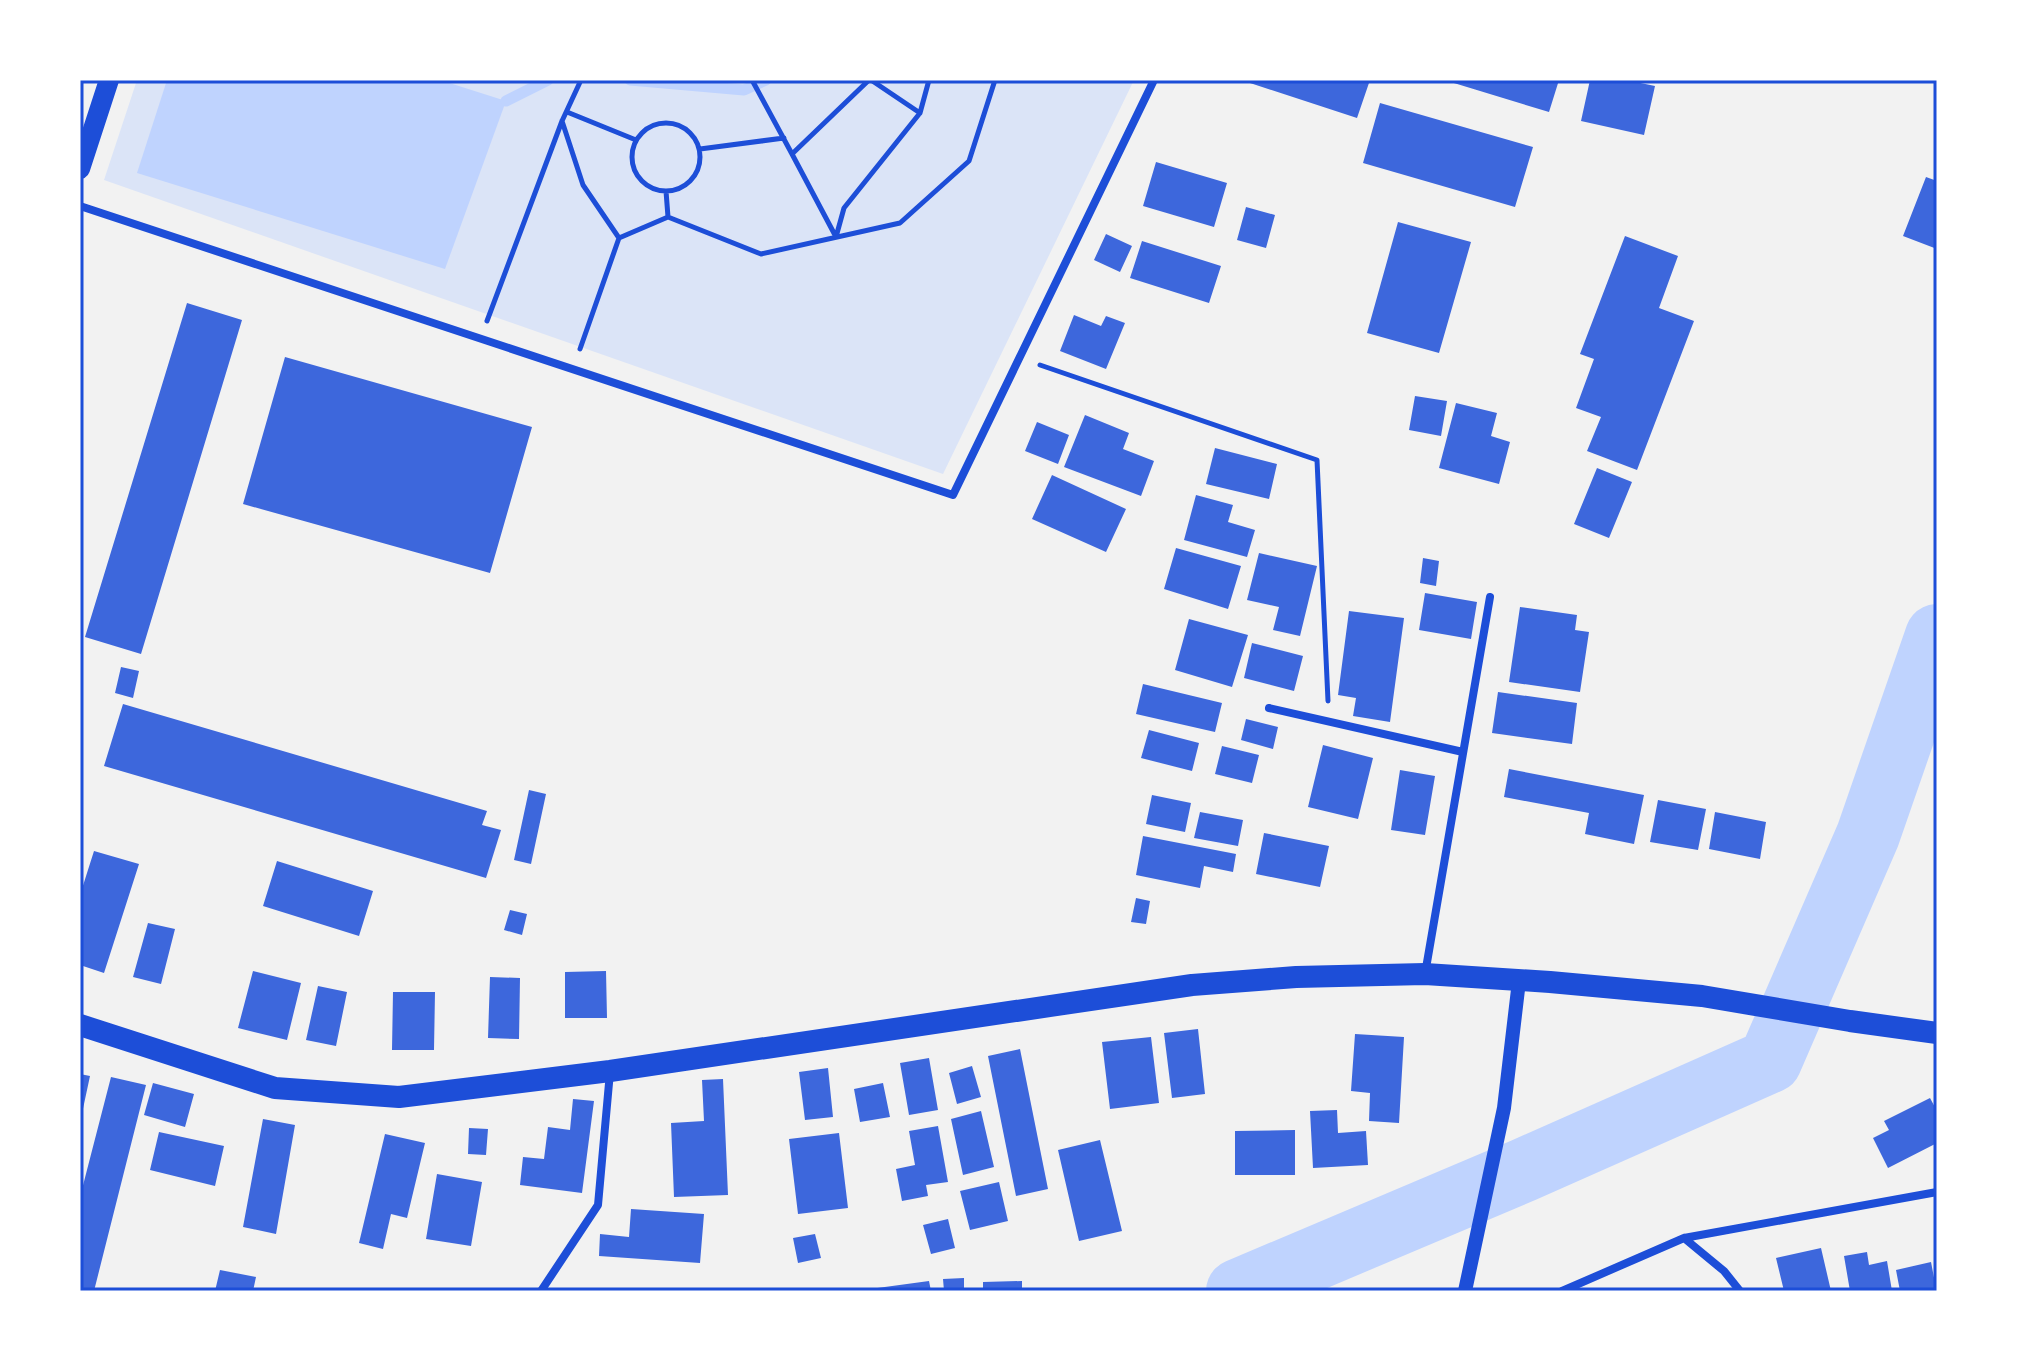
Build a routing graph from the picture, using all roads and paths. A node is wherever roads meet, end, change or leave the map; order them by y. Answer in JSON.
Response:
{"nodes":[{"id":1,"x":109,"y":80,"type":"edge"},
{"id":2,"x":581,"y":80,"type":"edge"},
{"id":3,"x":752,"y":80,"type":"edge"},
{"id":4,"x":870,"y":80,"type":"edge"},
{"id":5,"x":929,"y":80,"type":"edge"},
{"id":6,"x":995,"y":80,"type":"edge"},
{"id":7,"x":1154,"y":80,"type":"edge"},
{"id":8,"x":567,"y":112,"type":"junction"},
{"id":9,"x":920,"y":113,"type":"junction"},
{"id":10,"x":562,"y":121,"type":"junction"},
{"id":11,"x":784,"y":138,"type":"junction"},
{"id":12,"x":636,"y":140,"type":"junction"},
{"id":13,"x":700,"y":149,"type":"junction"},
{"id":14,"x":792,"y":154,"type":"junction"},
{"id":15,"x":80,"y":169,"type":"edge"},
{"id":16,"x":666,"y":191,"type":"junction"},
{"id":17,"x":80,"y":206,"type":"edge"},
{"id":18,"x":668,"y":217,"type":"junction"},
{"id":19,"x":836,"y":237,"type":"junction"},
{"id":20,"x":619,"y":238,"type":"junction"},
{"id":21,"x":481,"y":338,"type":"junction"},
{"id":22,"x":1020,"y":358,"type":"junction"},
{"id":23,"x":573,"y":369,"type":"junction"},
{"id":24,"x":1490,"y":597,"type":"dead end"},
{"id":25,"x":1269,"y":708,"type":"dead end"},
{"id":26,"x":1329,"y":722,"type":"junction"},
{"id":27,"x":1463,"y":752,"type":"junction"},
{"id":28,"x":1425,"y":974,"type":"junction"},
{"id":29,"x":1519,"y":981,"type":"junction"},
{"id":30,"x":80,"y":1025,"type":"edge"},
{"id":31,"x":1937,"y":1033,"type":"edge"},
{"id":32,"x":610,"y":1071,"type":"junction"},
{"id":33,"x":1937,"y":1192,"type":"edge"},
{"id":34,"x":1684,"y":1238,"type":"junction"},
{"id":35,"x":541,"y":1291,"type":"edge"},
{"id":36,"x":1465,"y":1291,"type":"edge"},
{"id":37,"x":1562,"y":1291,"type":"edge"},
{"id":38,"x":1740,"y":1291,"type":"edge"}],
"edges":[{"from":1,"to":15,"type":"main road"},
{"from":2,"to":8,"type":"path"},
{"from":3,"to":11,"type":"path"},
{"from":4,"to":9,"type":"path"},
{"from":4,"to":14,"type":"path"},
{"from":5,"to":9,"type":"path"},
{"from":6,"to":19,"type":"path"},
{"from":7,"to":22,"type":"street"},
{"from":8,"to":10,"type":"path"},
{"from":8,"to":12,"type":"path"},
{"from":9,"to":19,"type":"path"},
{"from":10,"to":20,"type":"path"},
{"from":10,"to":21,"type":"path"},
{"from":11,"to":13,"type":"path"},
{"from":11,"to":14,"type":"path"},
{"from":12,"to":13,"type":"path"},
{"from":12,"to":16,"type":"path"},
{"from":13,"to":16,"type":"path"},
{"from":14,"to":19,"type":"path"},
{"from":16,"to":18,"type":"path"},
{"from":17,"to":21,"type":"street"},
{"from":18,"to":19,"type":"path"},
{"from":18,"to":20,"type":"path"},
{"from":20,"to":23,"type":"path"},
{"from":21,"to":23,"type":"street"},
{"from":22,"to":23,"type":"street"},
{"from":22,"to":26,"type":"path"},
{"from":24,"to":27,"type":"street"},
{"from":25,"to":26,"type":"street"},
{"from":26,"to":27,"type":"street"},
{"from":27,"to":28,"type":"street"},
{"from":28,"to":29,"type":"highway"},
{"from":28,"to":32,"type":"highway"},
{"from":29,"to":31,"type":"highway"},
{"from":29,"to":36,"type":"street"},
{"from":30,"to":32,"type":"highway"},
{"from":32,"to":35,"type":"street"},
{"from":33,"to":34,"type":"street"},
{"from":34,"to":37,"type":"street"},
{"from":34,"to":38,"type":"street"}]}
